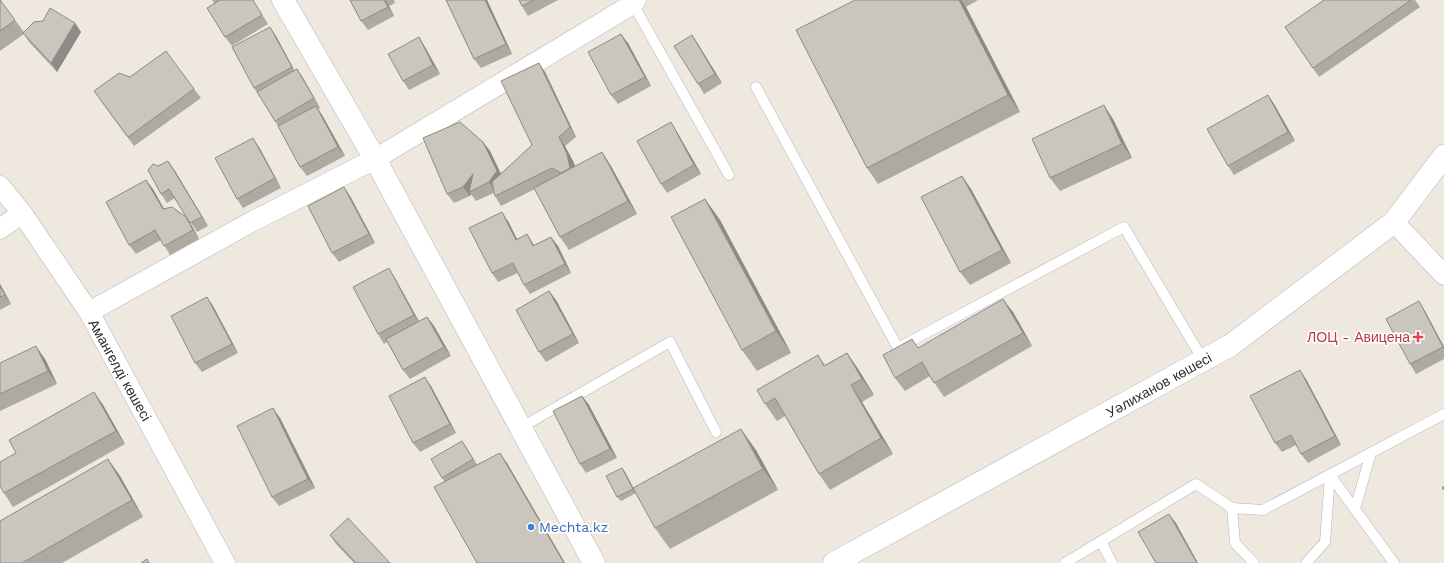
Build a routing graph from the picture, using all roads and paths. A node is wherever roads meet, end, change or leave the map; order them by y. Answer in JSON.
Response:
{"nodes":[{"id":1,"x":283,"y":0,"type":"edge"},
{"id":2,"x":635,"y":2,"type":"edge"},
{"id":3,"x":756,"y":87,"type":"dead end"},
{"id":4,"x":1444,"y":156,"type":"edge"},
{"id":5,"x":375,"y":159,"type":"junction"},
{"id":6,"x":729,"y":175,"type":"dead end"},
{"id":7,"x":0,"y":186,"type":"edge"},
{"id":8,"x":22,"y":213,"type":"junction"},
{"id":9,"x":1394,"y":222,"type":"junction"},
{"id":10,"x":0,"y":229,"type":"edge"},
{"id":11,"x":1444,"y":275,"type":"edge"},
{"id":12,"x":89,"y":312,"type":"junction"},
{"id":13,"x":1203,"y":360,"type":"junction"},
{"id":14,"x":1444,"y":414,"type":"edge"},
{"id":15,"x":520,"y":428,"type":"junction"},
{"id":16,"x":716,"y":432,"type":"dead end"},
{"id":17,"x":1371,"y":453,"type":"junction"},
{"id":18,"x":1330,"y":475,"type":"junction"},
{"id":19,"x":1232,"y":508,"type":"junction"},
{"id":20,"x":1355,"y":509,"type":"junction"},
{"id":21,"x":1101,"y":541,"type":"junction"},
{"id":22,"x":226,"y":563,"type":"edge"},
{"id":23,"x":594,"y":563,"type":"edge"},
{"id":24,"x":834,"y":563,"type":"edge"},
{"id":25,"x":1065,"y":563,"type":"edge"},
{"id":26,"x":1112,"y":563,"type":"edge"},
{"id":27,"x":1254,"y":563,"type":"edge"},
{"id":28,"x":1306,"y":563,"type":"edge"},
{"id":29,"x":1394,"y":563,"type":"edge"}],
"edges":[{"from":1,"to":5,"type":"main road"},
{"from":2,"to":5,"type":"street"},
{"from":2,"to":6,"type":"lane"},
{"from":3,"to":13,"type":"lane"},
{"from":4,"to":9,"type":"main road","name":"Уәлиханов көшесі"},
{"from":5,"to":12,"type":"street"},
{"from":5,"to":15,"type":"main road"},
{"from":7,"to":8,"type":"street","name":"Амангелді көшесі"},
{"from":8,"to":10,"type":"street"},
{"from":8,"to":12,"type":"street","name":"Амангелді көшесі"},
{"from":9,"to":11,"type":"street"},
{"from":9,"to":13,"type":"main road","name":"Уәлиханов көшесі"},
{"from":12,"to":22,"type":"street","name":"Амангелді көшесі"},
{"from":13,"to":24,"type":"main road","name":"Уәлиханов көшесі"},
{"from":14,"to":17,"type":"lane"},
{"from":15,"to":16,"type":"lane"},
{"from":15,"to":23,"type":"main road"},
{"from":17,"to":18,"type":"lane"},
{"from":17,"to":20,"type":"lane"},
{"from":18,"to":19,"type":"lane"},
{"from":18,"to":20,"type":"lane"},
{"from":18,"to":28,"type":"lane"},
{"from":19,"to":21,"type":"lane"},
{"from":19,"to":27,"type":"lane"},
{"from":20,"to":29,"type":"lane"},
{"from":21,"to":25,"type":"lane"},
{"from":21,"to":26,"type":"lane"}]}
